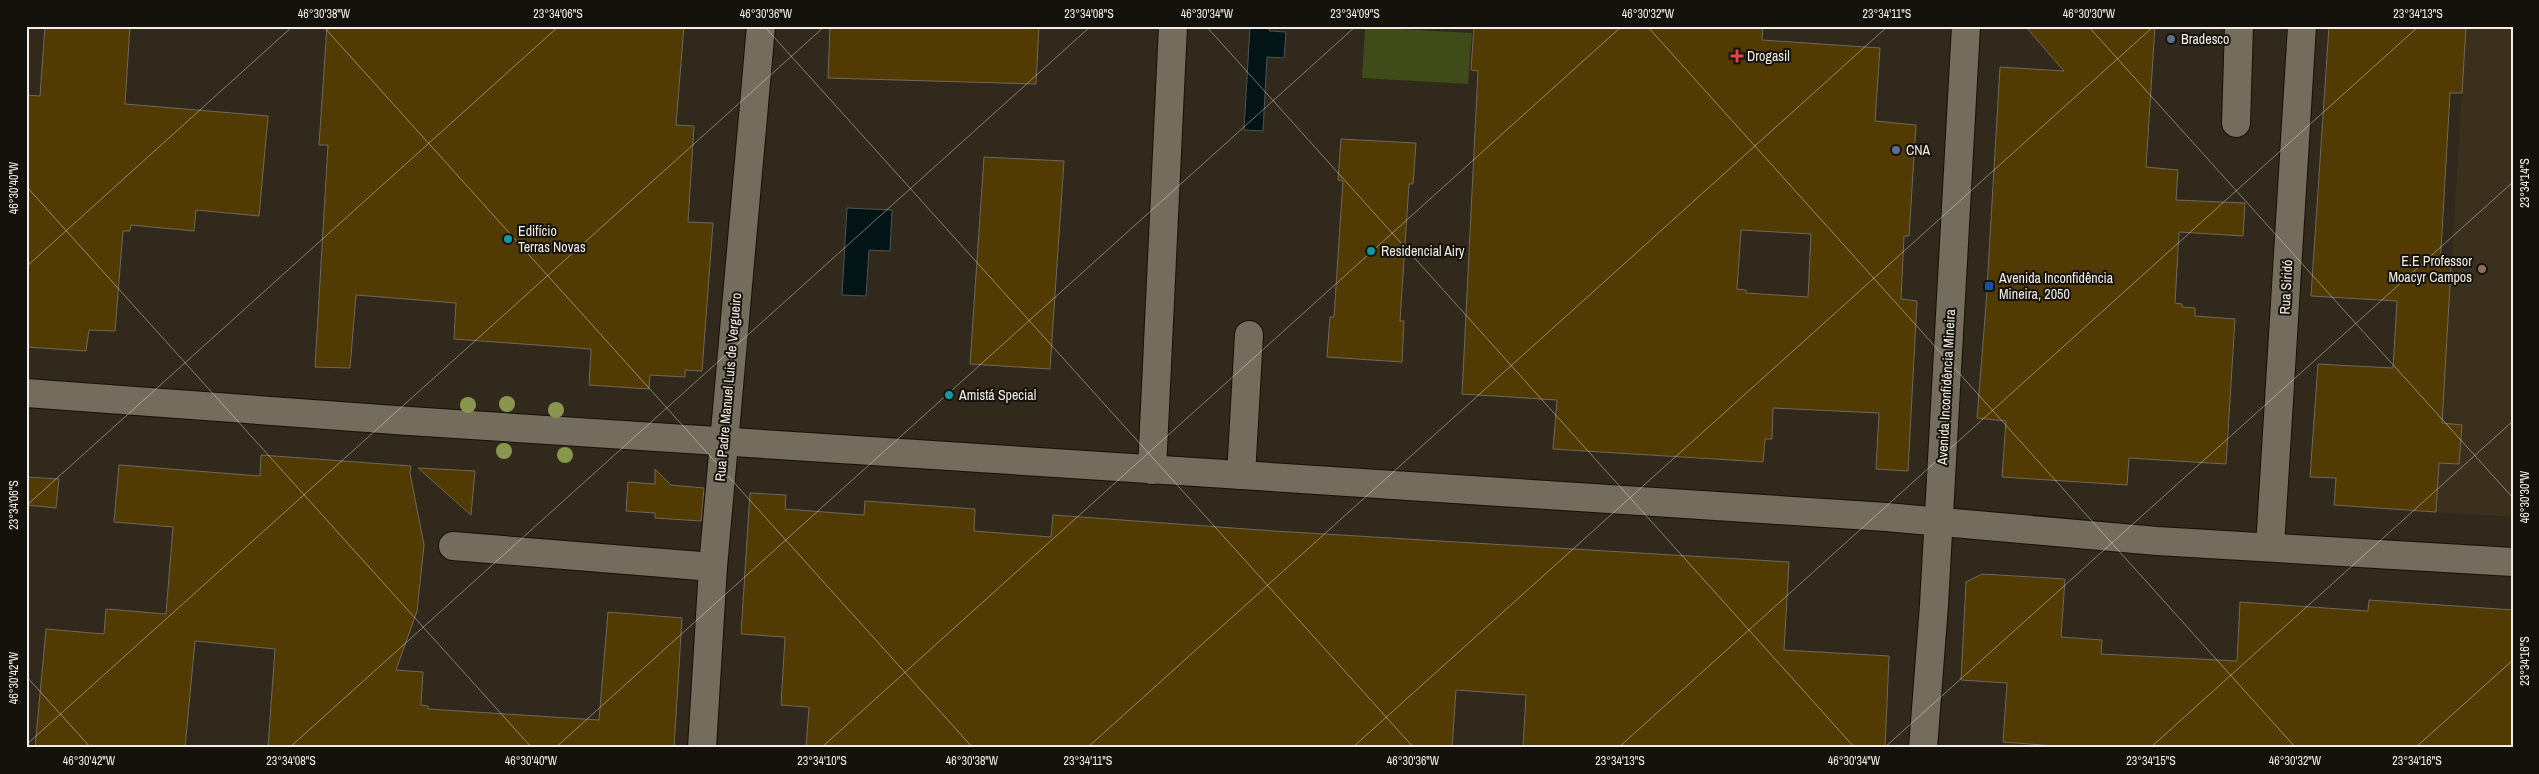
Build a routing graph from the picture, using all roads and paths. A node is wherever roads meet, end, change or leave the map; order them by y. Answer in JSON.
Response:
{"nodes":[{"id":1,"x":760,"y":26,"type":"edge"},
{"id":2,"x":1174,"y":26,"type":"edge"},
{"id":3,"x":1966,"y":26,"type":"edge"},
{"id":4,"x":2239,"y":26,"type":"edge"},
{"id":5,"x":2302,"y":26,"type":"edge"},
{"id":6,"x":2236,"y":123,"type":"dead end"},
{"id":7,"x":1249,"y":335,"type":"dead end"},
{"id":8,"x":26,"y":393,"type":"edge"},
{"id":9,"x":724,"y":441,"type":"junction"},
{"id":10,"x":1152,"y":470,"type":"junction"},
{"id":11,"x":1241,"y":475,"type":"junction"},
{"id":12,"x":1938,"y":522,"type":"junction"},
{"id":13,"x":453,"y":546,"type":"dead end"},
{"id":14,"x":2270,"y":547,"type":"junction"},
{"id":15,"x":2513,"y":562,"type":"edge"},
{"id":16,"x":713,"y":567,"type":"junction"},
{"id":17,"x":702,"y":748,"type":"edge"},
{"id":18,"x":1923,"y":748,"type":"edge"}],
"edges":[{"from":1,"to":9,"type":"street","name":"Rua Padre Manuel Luis de Vergueiro"},
{"from":2,"to":10,"type":"street"},
{"from":3,"to":12,"type":"street","name":"Avenida Inconfidência Mineira"},
{"from":4,"to":6,"type":"street"},
{"from":5,"to":14,"type":"street","name":"Rua Siridó"},
{"from":7,"to":11,"type":"street"},
{"from":8,"to":9,"type":"street"},
{"from":9,"to":10,"type":"street"},
{"from":9,"to":16,"type":"street","name":"Rua Padre Manuel Luis de Vergueiro"},
{"from":10,"to":11,"type":"street"},
{"from":11,"to":12,"type":"street"},
{"from":12,"to":14,"type":"street"},
{"from":12,"to":18,"type":"street","name":"Avenida Inconfidência Mineira"},
{"from":13,"to":16,"type":"street"},
{"from":14,"to":15,"type":"street"},
{"from":16,"to":17,"type":"street","name":"Rua Padre Manuel Luis de Vergueiro"}]}
